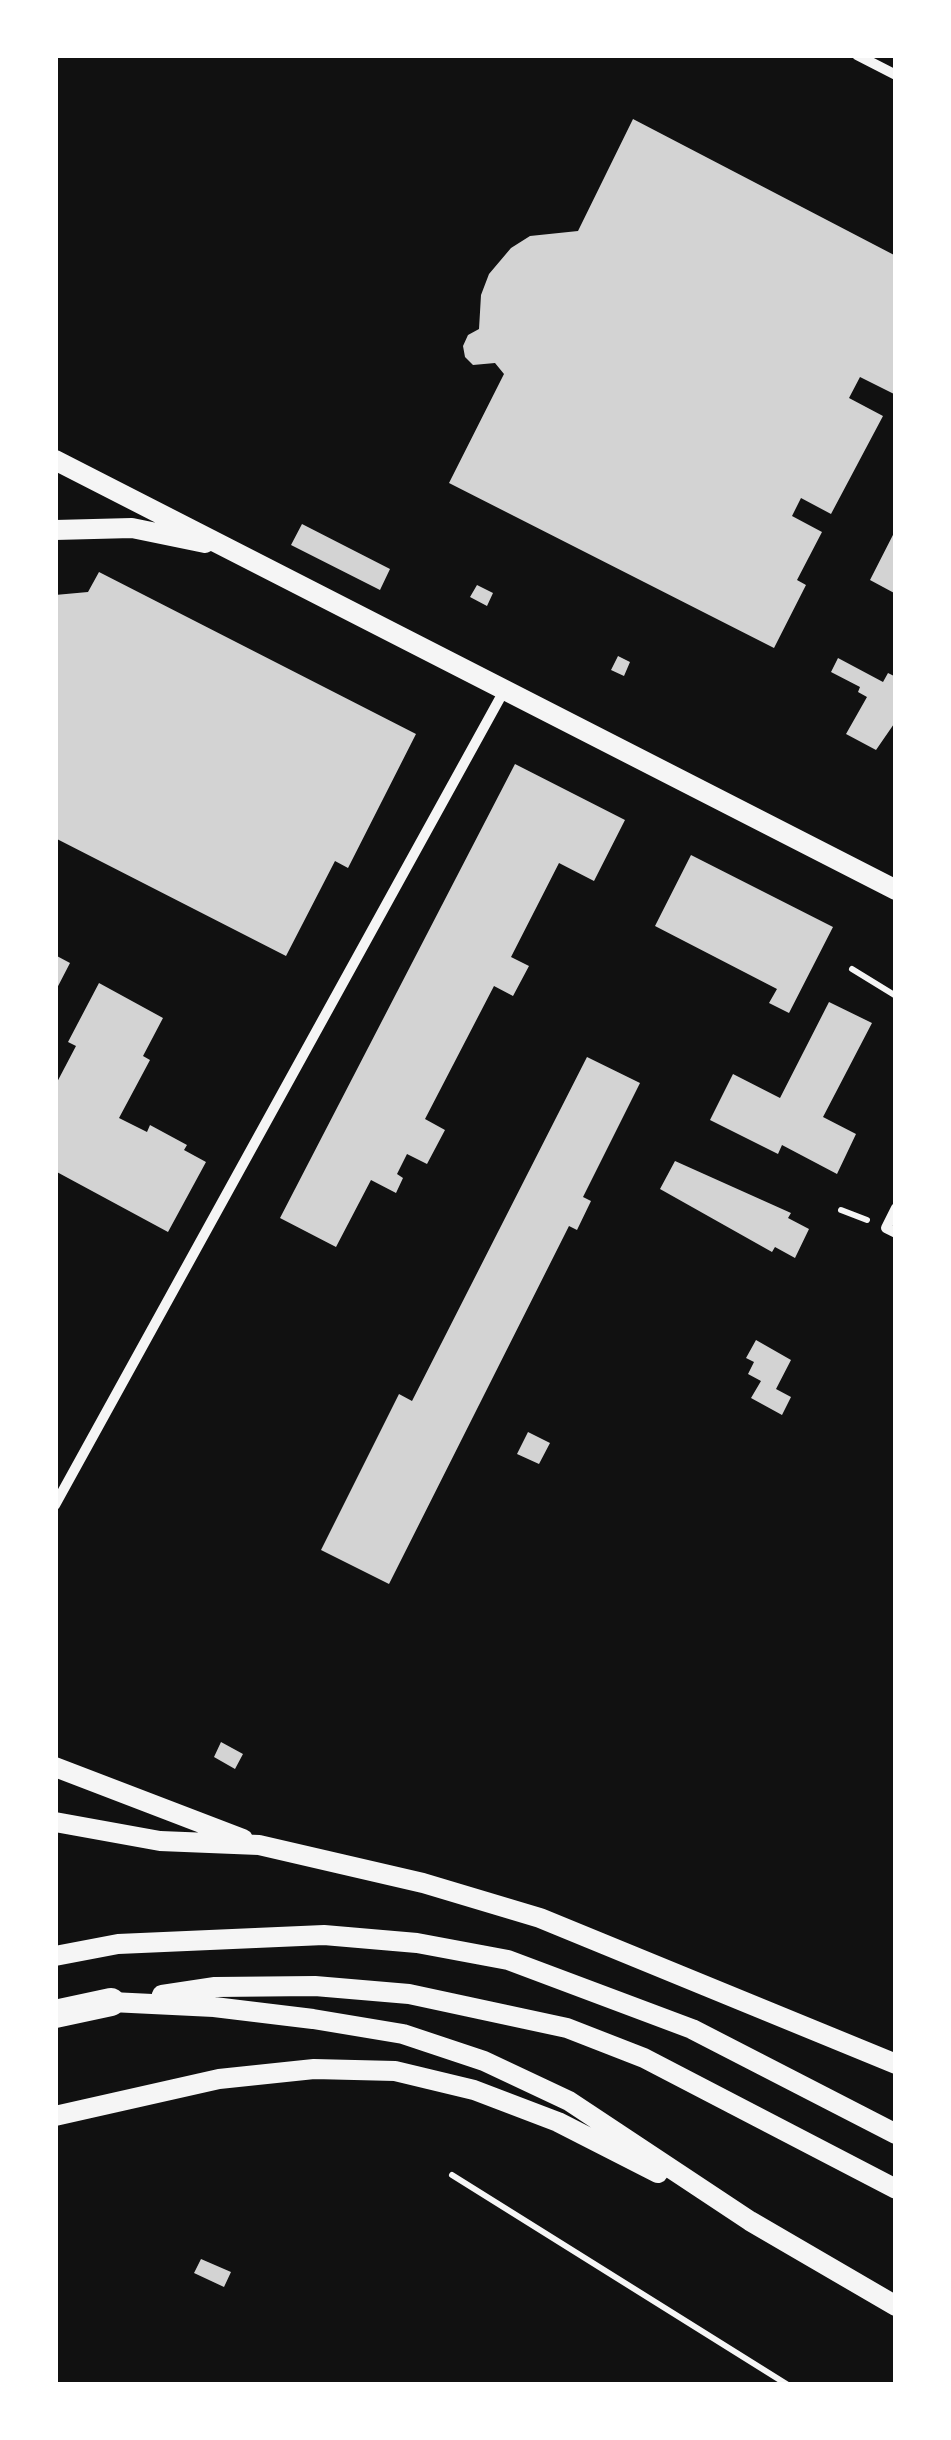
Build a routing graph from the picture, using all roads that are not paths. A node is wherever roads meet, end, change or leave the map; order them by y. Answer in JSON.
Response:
{"nodes":[{"id":1,"x":857,"y":55,"type":"edge"},
{"id":2,"x":896,"y":75,"type":"edge"},
{"id":3,"x":55,"y":460,"type":"edge"},
{"id":4,"x":55,"y":530,"type":"edge"},
{"id":5,"x":231,"y":548,"type":"junction"},
{"id":6,"x":506,"y":688,"type":"junction"},
{"id":7,"x":896,"y":890,"type":"edge"},
{"id":8,"x":896,"y":1208,"type":"edge"},
{"id":9,"x":896,"y":1233,"type":"edge"},
{"id":10,"x":55,"y":1506,"type":"edge"},
{"id":11,"x":55,"y":1767,"type":"edge"},
{"id":12,"x":55,"y":1822,"type":"edge"},
{"id":13,"x":259,"y":1845,"type":"junction"},
{"id":14,"x":55,"y":1956,"type":"edge"},
{"id":15,"x":111,"y":2002,"type":"junction"},
{"id":16,"x":55,"y":2014,"type":"edge"},
{"id":17,"x":896,"y":2064,"type":"edge"},
{"id":18,"x":55,"y":2116,"type":"edge"},
{"id":19,"x":896,"y":2134,"type":"edge"},
{"id":20,"x":896,"y":2189,"type":"edge"},
{"id":21,"x":750,"y":2220,"type":"junction"},
{"id":22,"x":896,"y":2306,"type":"edge"}],
"edges":[{"from":1,"to":2,"type":"street"},
{"from":3,"to":5,"type":"main road"},
{"from":4,"to":5,"type":"main road"},
{"from":5,"to":6,"type":"main road"},
{"from":6,"to":7,"type":"main road"},
{"from":6,"to":10,"type":"street"},
{"from":8,"to":9,"type":"street"},
{"from":11,"to":13,"type":"main road"},
{"from":12,"to":13,"type":"main road"},
{"from":13,"to":17,"type":"main road"},
{"from":14,"to":19,"type":"main road"},
{"from":15,"to":16,"type":"highway"},
{"from":15,"to":20,"type":"main road"},
{"from":15,"to":21,"type":"main road"},
{"from":18,"to":21,"type":"main road"},
{"from":21,"to":22,"type":"main road"}]}
